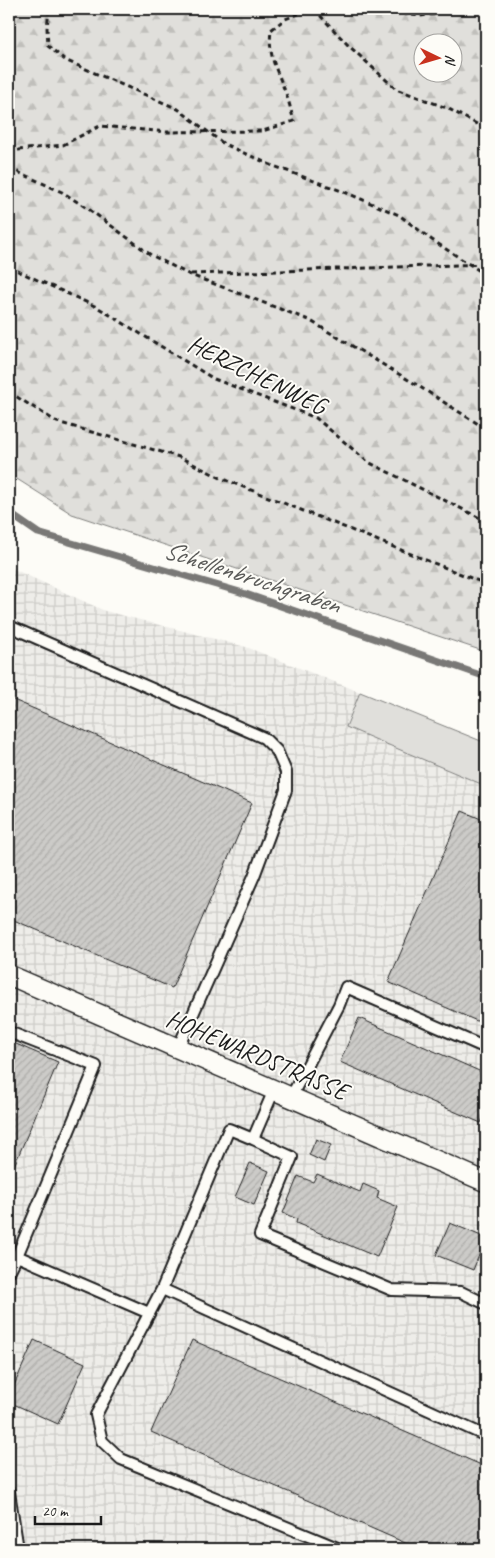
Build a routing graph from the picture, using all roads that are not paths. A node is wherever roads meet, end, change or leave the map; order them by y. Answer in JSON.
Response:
{"nodes":[{"id":1,"x":9,"y":626,"type":"edge"},
{"id":2,"x":9,"y":975,"type":"edge"},
{"id":3,"x":9,"y":1032,"type":"edge"},
{"id":4,"x":178,"y":1048,"type":"junction"},
{"id":5,"x":486,"y":1048,"type":"edge"},
{"id":6,"x":274,"y":1090,"type":"junction"},
{"id":7,"x":291,"y":1097,"type":"junction"},
{"id":8,"x":253,"y":1139,"type":"junction"},
{"id":9,"x":486,"y":1182,"type":"edge"},
{"id":10,"x":17,"y":1256,"type":"junction"},
{"id":11,"x":9,"y":1272,"type":"edge"},
{"id":12,"x":162,"y":1289,"type":"junction"},
{"id":13,"x":486,"y":1304,"type":"edge"},
{"id":14,"x":149,"y":1313,"type":"junction"},
{"id":15,"x":486,"y":1436,"type":"edge"},
{"id":16,"x":9,"y":1492,"type":"edge"},
{"id":17,"x":11,"y":1517,"type":"edge"},
{"id":18,"x":18,"y":1549,"type":"edge"},
{"id":19,"x":340,"y":1549,"type":"edge"}],
"edges":[{"from":1,"to":4,"type":"lane"},
{"from":2,"to":4,"type":"street","name":"HOHEWARDSTRASSE"},
{"from":3,"to":10,"type":"lane"},
{"from":4,"to":6,"type":"street","name":"HOHEWARDSTRASSE"},
{"from":5,"to":7,"type":"lane"},
{"from":6,"to":7,"type":"street","name":"HOHEWARDSTRASSE"},
{"from":6,"to":8,"type":"lane"},
{"from":7,"to":9,"type":"street","name":"HOHEWARDSTRASSE"},
{"from":8,"to":12,"type":"lane"},
{"from":8,"to":13,"type":"lane"},
{"from":10,"to":11,"type":"lane"},
{"from":10,"to":14,"type":"lane"},
{"from":12,"to":14,"type":"lane"},
{"from":12,"to":15,"type":"lane"},
{"from":14,"to":19,"type":"lane"},
{"from":16,"to":17,"type":"lane"},
{"from":17,"to":18,"type":"lane"}]}
